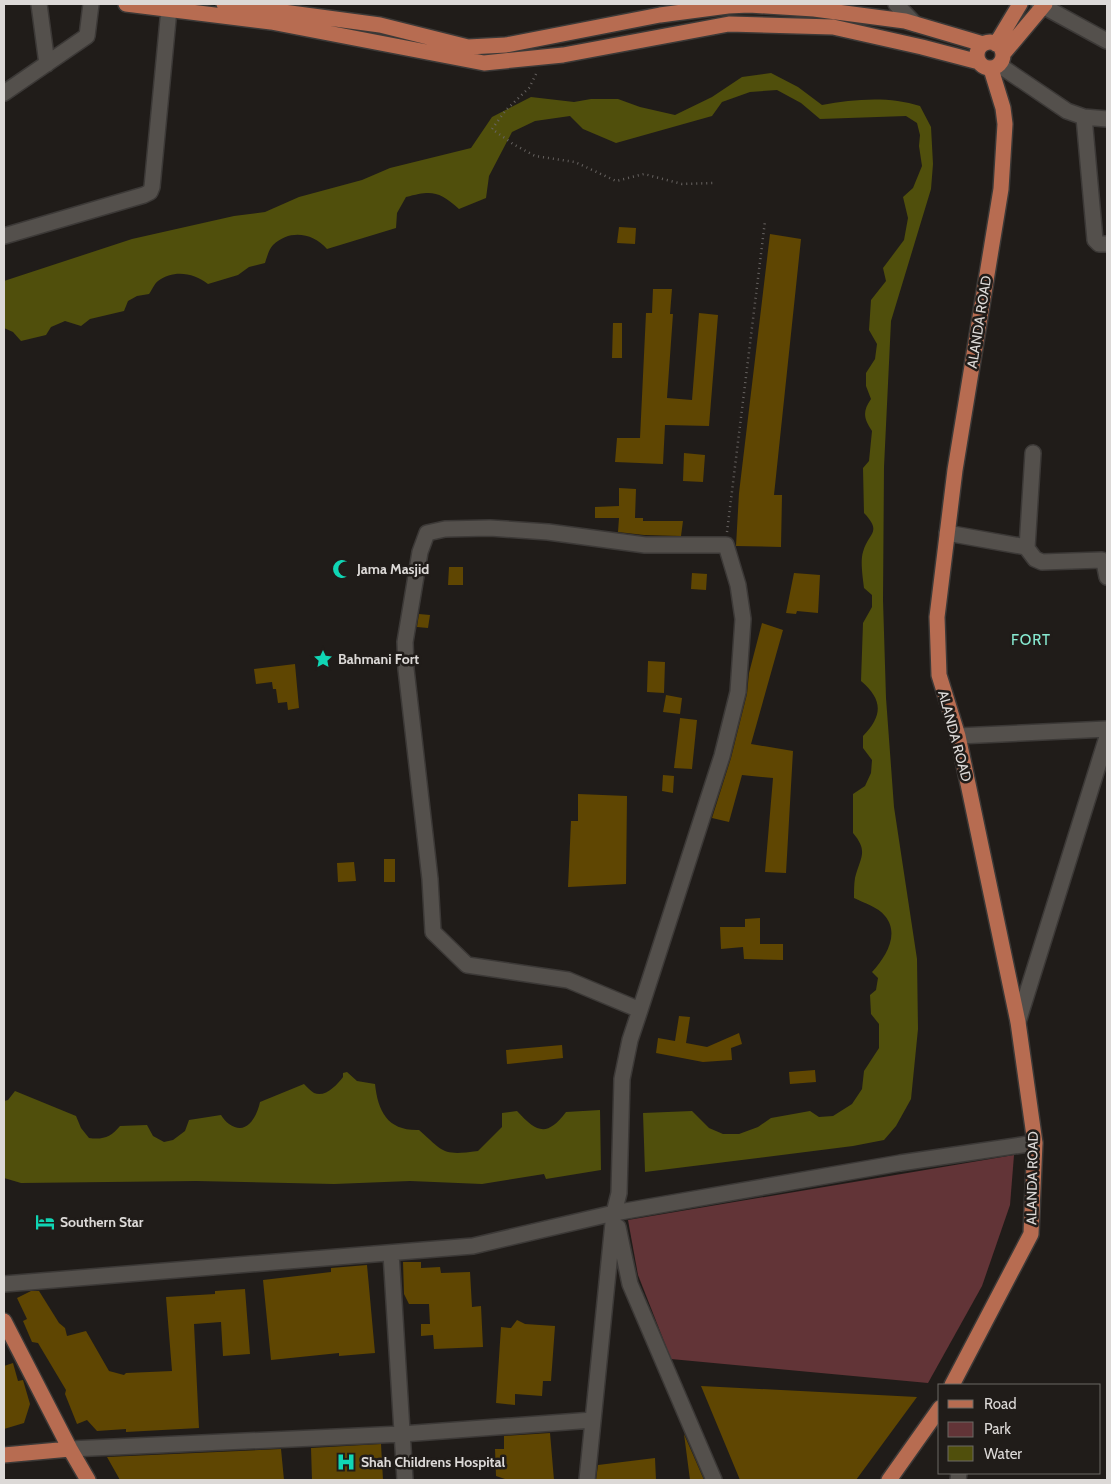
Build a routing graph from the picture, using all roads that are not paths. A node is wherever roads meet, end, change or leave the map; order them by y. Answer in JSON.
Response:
{"nodes":[{"id":1,"x":39,"y":4,"type":"edge"},
{"id":2,"x":91,"y":4,"type":"edge"},
{"id":3,"x":126,"y":4,"type":"edge"},
{"id":4,"x":224,"y":4,"type":"edge"},
{"id":5,"x":896,"y":4,"type":"edge"},
{"id":6,"x":1020,"y":4,"type":"edge"},
{"id":7,"x":1042,"y":5,"type":"edge"},
{"id":8,"x":168,"y":9,"type":"junction"},
{"id":9,"x":915,"y":24,"type":"junction"},
{"id":10,"x":1107,"y":41,"type":"edge"},
{"id":11,"x":992,"y":56,"type":"junction"},
{"id":12,"x":47,"y":64,"type":"junction"},
{"id":13,"x":4,"y":94,"type":"edge"},
{"id":14,"x":1084,"y":117,"type":"junction"},
{"id":15,"x":1107,"y":119,"type":"edge"},
{"id":16,"x":4,"y":236,"type":"edge"},
{"id":17,"x":1107,"y":244,"type":"edge"},
{"id":18,"x":1033,"y":453,"type":"dead end"},
{"id":19,"x":947,"y":533,"type":"junction"},
{"id":20,"x":1027,"y":548,"type":"junction"},
{"id":21,"x":1107,"y":577,"type":"edge"},
{"id":22,"x":1107,"y":729,"type":"edge"},
{"id":23,"x":958,"y":736,"type":"junction"},
{"id":24,"x":1107,"y":737,"type":"edge"},
{"id":25,"x":640,"y":1010,"type":"junction"},
{"id":26,"x":1018,"y":1022,"type":"junction"},
{"id":27,"x":1035,"y":1143,"type":"junction"},
{"id":28,"x":614,"y":1213,"type":"junction"},
{"id":29,"x":391,"y":1253,"type":"junction"},
{"id":30,"x":4,"y":1284,"type":"edge"},
{"id":31,"x":4,"y":1321,"type":"edge"},
{"id":32,"x":953,"y":1384,"type":"edge"},
{"id":33,"x":938,"y":1411,"type":"edge"},
{"id":34,"x":593,"y":1420,"type":"junction"},
{"id":35,"x":402,"y":1434,"type":"junction"},
{"id":36,"x":70,"y":1449,"type":"junction"},
{"id":37,"x":4,"y":1455,"type":"edge"},
{"id":38,"x":88,"y":1480,"type":"edge"},
{"id":39,"x":404,"y":1480,"type":"edge"},
{"id":40,"x":586,"y":1480,"type":"edge"},
{"id":41,"x":714,"y":1480,"type":"edge"},
{"id":42,"x":889,"y":1480,"type":"edge"}],
"edges":[{"from":1,"to":12,"type":"street"},
{"from":2,"to":12,"type":"street"},
{"from":3,"to":8,"type":"main road"},
{"from":4,"to":9,"type":"main road"},
{"from":5,"to":9,"type":"street"},
{"from":6,"to":11,"type":"main road"},
{"from":7,"to":10,"type":"street"},
{"from":7,"to":11,"type":"main road"},
{"from":8,"to":11,"type":"main road"},
{"from":8,"to":16,"type":"street"},
{"from":9,"to":11,"type":"main road"},
{"from":11,"to":14,"type":"street"},
{"from":11,"to":19,"type":"main road","name":"ALANDA ROAD"},
{"from":12,"to":13,"type":"street"},
{"from":14,"to":15,"type":"street"},
{"from":14,"to":17,"type":"street"},
{"from":18,"to":20,"type":"street"},
{"from":19,"to":20,"type":"street"},
{"from":19,"to":23,"type":"main road","name":"ALANDA ROAD"},
{"from":20,"to":21,"type":"street"},
{"from":22,"to":23,"type":"street"},
{"from":23,"to":26,"type":"main road","name":"ALANDA ROAD"},
{"from":24,"to":26,"type":"street"},
{"from":25,"to":25,"type":"street"},
{"from":25,"to":28,"type":"street"},
{"from":26,"to":27,"type":"main road","name":"ALANDA ROAD"},
{"from":27,"to":28,"type":"street"},
{"from":27,"to":32,"type":"main road","name":"ALANDA ROAD"},
{"from":28,"to":29,"type":"street"},
{"from":28,"to":34,"type":"street"},
{"from":28,"to":41,"type":"street"},
{"from":29,"to":30,"type":"street"},
{"from":29,"to":35,"type":"street"},
{"from":31,"to":36,"type":"main road"},
{"from":33,"to":42,"type":"main road"},
{"from":34,"to":35,"type":"street"},
{"from":34,"to":40,"type":"street"},
{"from":35,"to":36,"type":"street"},
{"from":35,"to":39,"type":"street"},
{"from":36,"to":37,"type":"main road"},
{"from":36,"to":38,"type":"main road"}]}
